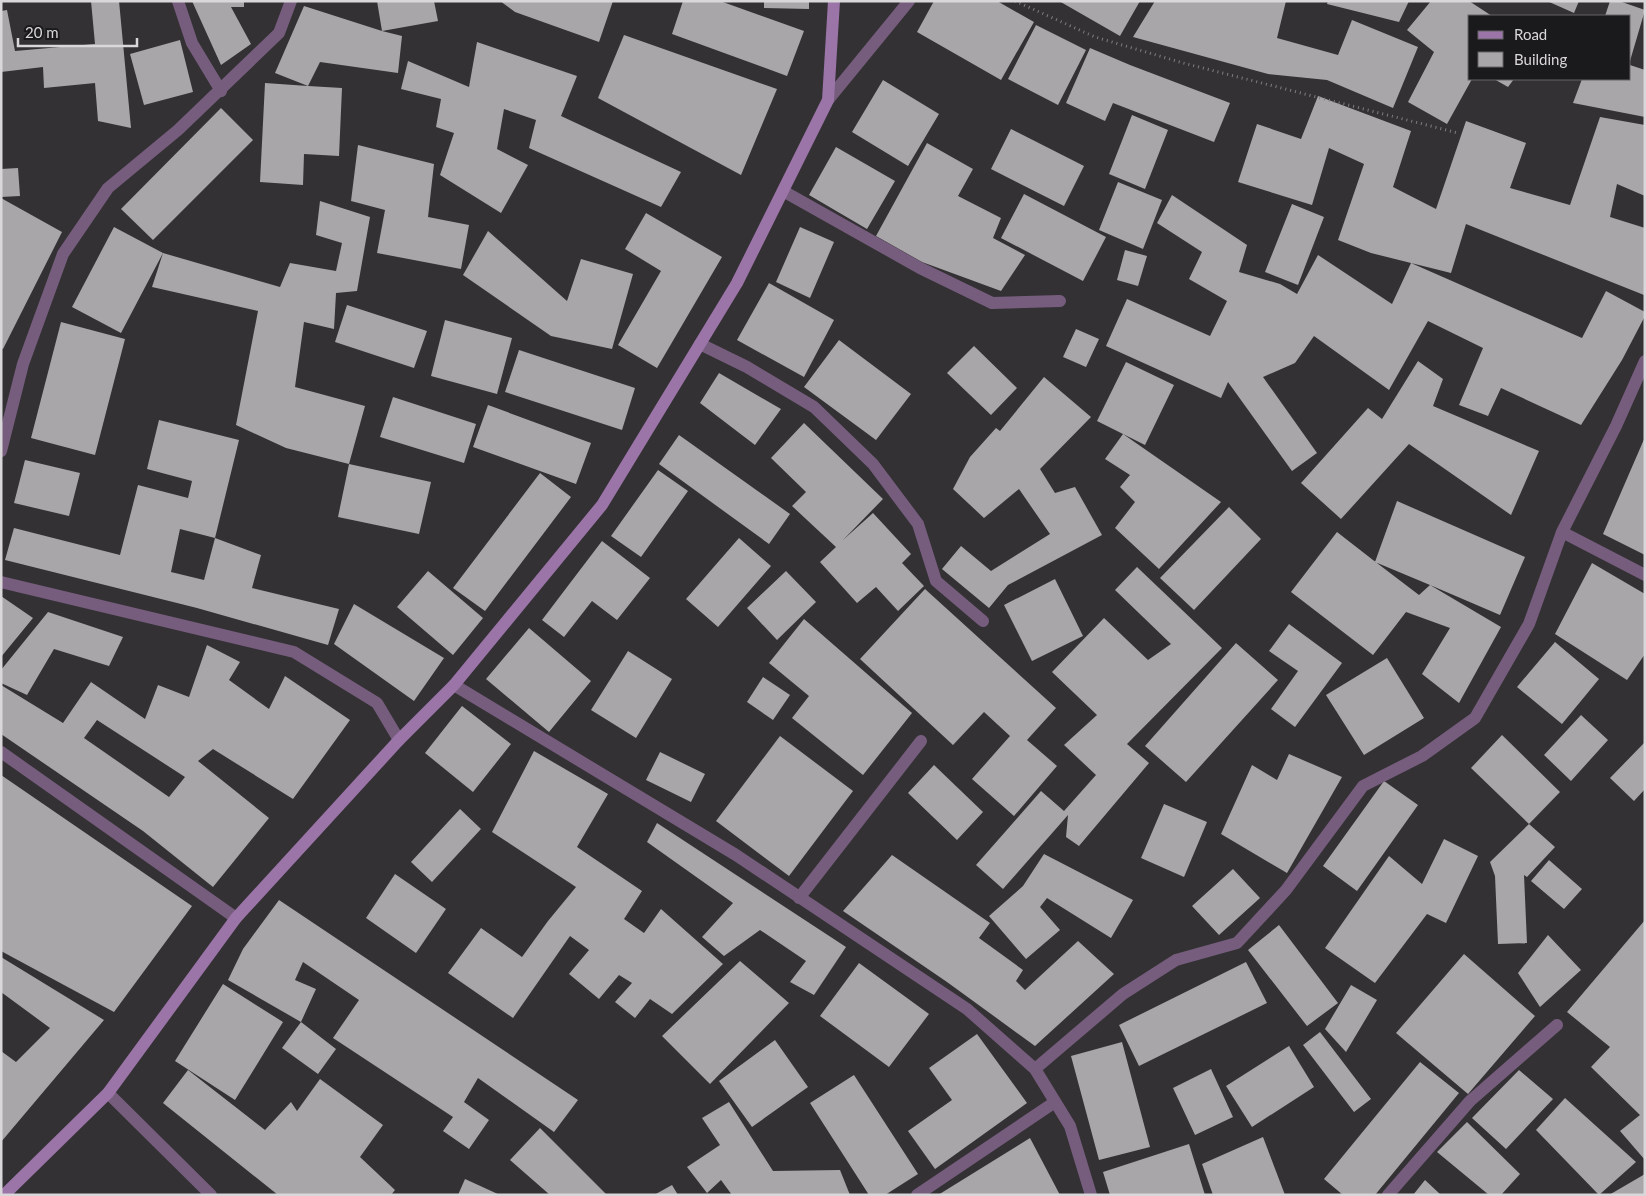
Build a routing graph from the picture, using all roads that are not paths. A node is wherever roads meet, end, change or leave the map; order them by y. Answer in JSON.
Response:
{"nodes":[{"id":1,"x":178,"y":1,"type":"edge"},
{"id":2,"x":291,"y":1,"type":"edge"},
{"id":3,"x":834,"y":1,"type":"edge"},
{"id":4,"x":909,"y":1,"type":"edge"},
{"id":5,"x":221,"y":91,"type":"junction"},
{"id":6,"x":828,"y":100,"type":"junction"},
{"id":7,"x":782,"y":191,"type":"junction"},
{"id":8,"x":1060,"y":301,"type":"dead end"},
{"id":9,"x":700,"y":344,"type":"junction"},
{"id":10,"x":1645,"y":361,"type":"edge"},
{"id":11,"x":1,"y":451,"type":"edge"},
{"id":12,"x":1562,"y":532,"type":"junction"},
{"id":13,"x":1645,"y":575,"type":"edge"},
{"id":14,"x":1,"y":582,"type":"edge"},
{"id":15,"x":983,"y":621,"type":"dead end"},
{"id":16,"x":454,"y":685,"type":"junction"},
{"id":17,"x":399,"y":740,"type":"junction"},
{"id":18,"x":920,"y":741,"type":"dead end"},
{"id":19,"x":1,"y":752,"type":"edge"},
{"id":20,"x":800,"y":898,"type":"junction"},
{"id":21,"x":236,"y":918,"type":"junction"},
{"id":22,"x":1557,"y":1025,"type":"dead end"},
{"id":23,"x":1034,"y":1069,"type":"junction"},
{"id":24,"x":108,"y":1093,"type":"junction"},
{"id":25,"x":1055,"y":1102,"type":"junction"},
{"id":26,"x":4,"y":1195,"type":"edge"},
{"id":27,"x":211,"y":1195,"type":"edge"},
{"id":28,"x":918,"y":1195,"type":"edge"},
{"id":29,"x":1091,"y":1195,"type":"edge"},
{"id":30,"x":1388,"y":1195,"type":"edge"}],
"edges":[{"from":1,"to":5,"type":"street"},
{"from":2,"to":5,"type":"street"},
{"from":3,"to":6,"type":"street"},
{"from":4,"to":6,"type":"street"},
{"from":5,"to":11,"type":"street"},
{"from":6,"to":7,"type":"street"},
{"from":7,"to":8,"type":"street"},
{"from":7,"to":9,"type":"street"},
{"from":9,"to":15,"type":"street"},
{"from":9,"to":16,"type":"street"},
{"from":10,"to":12,"type":"street"},
{"from":12,"to":13,"type":"street"},
{"from":12,"to":23,"type":"street"},
{"from":14,"to":17,"type":"street"},
{"from":16,"to":17,"type":"street"},
{"from":16,"to":20,"type":"street"},
{"from":17,"to":21,"type":"street"},
{"from":18,"to":20,"type":"street"},
{"from":19,"to":21,"type":"street"},
{"from":20,"to":23,"type":"street"},
{"from":21,"to":24,"type":"street"},
{"from":22,"to":30,"type":"street"},
{"from":23,"to":25,"type":"street"},
{"from":24,"to":26,"type":"street"},
{"from":24,"to":27,"type":"street"},
{"from":25,"to":28,"type":"street"},
{"from":25,"to":29,"type":"street"}]}
